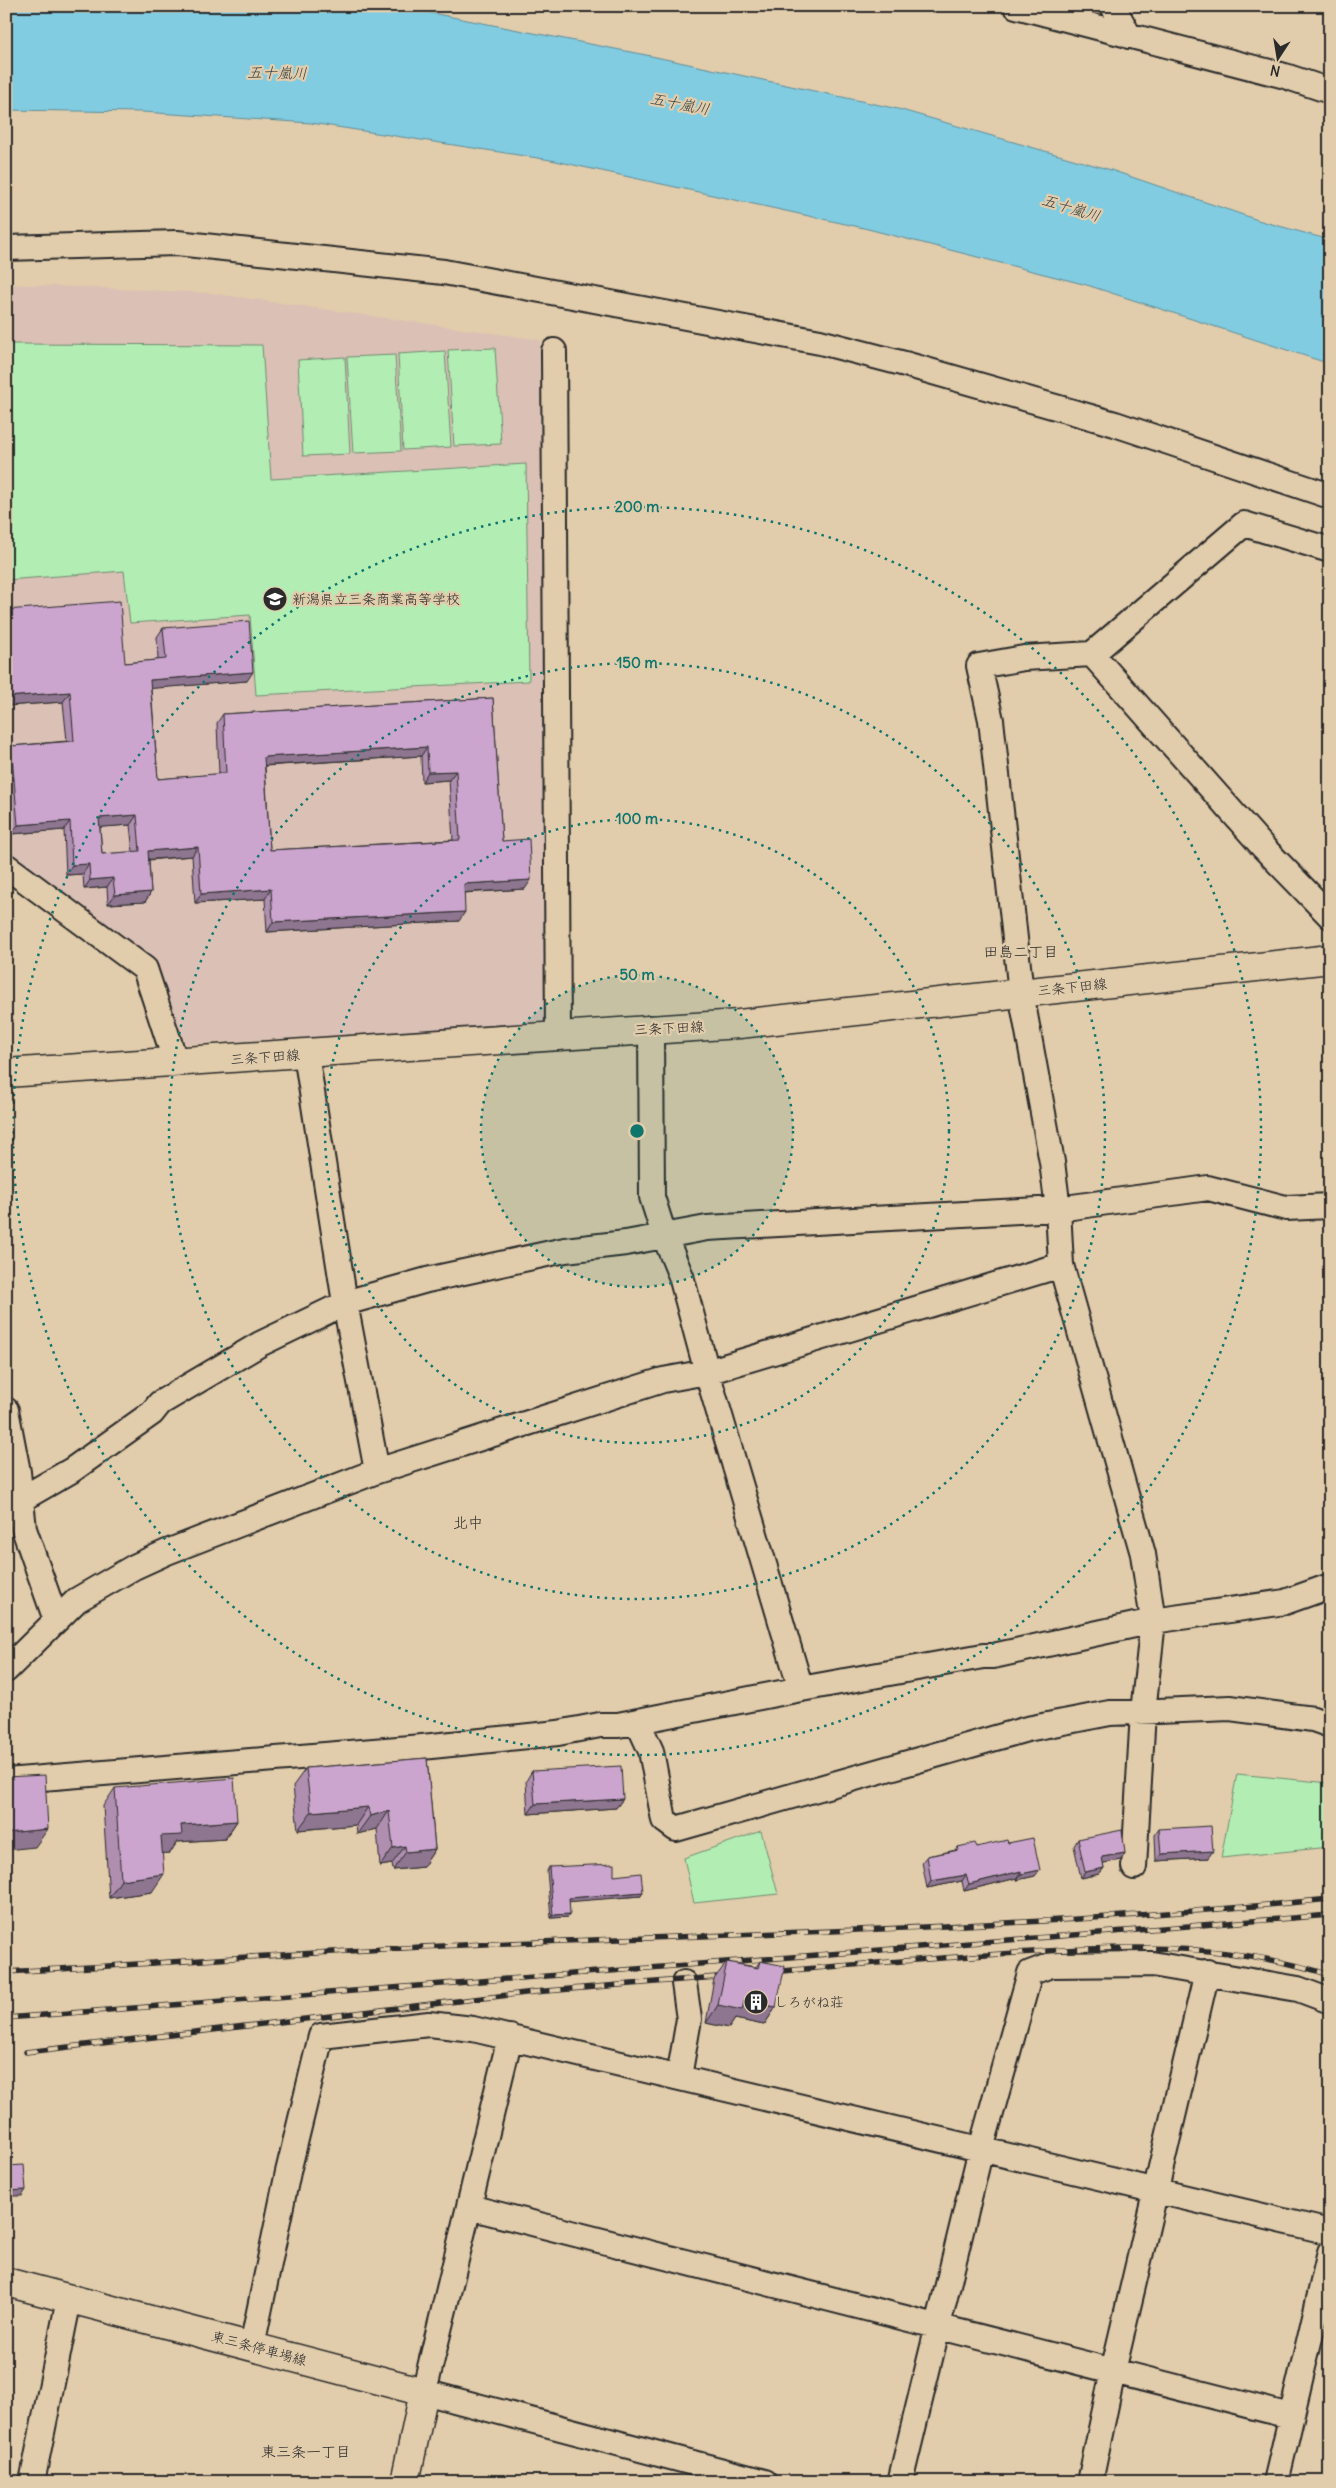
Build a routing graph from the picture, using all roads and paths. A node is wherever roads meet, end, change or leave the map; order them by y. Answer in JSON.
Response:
{"nodes":[{"id":1,"x":1016,"y":6,"type":"edge"},
{"id":2,"x":1113,"y":6,"type":"edge"},
{"id":3,"x":1129,"y":36,"type":"junction"},
{"id":4,"x":1330,"y":91,"type":"edge"},
{"id":5,"x":6,"y":248,"type":"edge"},
{"id":6,"x":554,"y":352,"type":"dead end"},
{"id":7,"x":1330,"y":496,"type":"edge"},
{"id":8,"x":1330,"y":550,"type":"edge"},
{"id":9,"x":1092,"y":654,"type":"junction"},
{"id":10,"x":6,"y":866,"type":"edge"},
{"id":11,"x":1330,"y":916,"type":"edge"},
{"id":12,"x":1330,"y":959,"type":"edge"},
{"id":13,"x":1021,"y":993,"type":"junction"},
{"id":14,"x":652,"y":1028,"type":"junction"},
{"id":15,"x":558,"y":1035,"type":"junction"},
{"id":16,"x":306,"y":1054,"type":"junction"},
{"id":17,"x":176,"y":1063,"type":"junction"},
{"id":18,"x":6,"y":1073,"type":"edge"},
{"id":19,"x":1330,"y":1206,"type":"edge"},
{"id":20,"x":1058,"y":1209,"type":"junction"},
{"id":21,"x":664,"y":1235,"type":"junction"},
{"id":22,"x":1060,"y":1265,"type":"junction"},
{"id":23,"x":345,"y":1303,"type":"junction"},
{"id":24,"x":707,"y":1372,"type":"junction"},
{"id":25,"x":6,"y":1410,"type":"edge"},
{"id":26,"x":377,"y":1471,"type":"junction"},
{"id":27,"x":13,"y":1504,"type":"edge"},
{"id":28,"x":1330,"y":1586,"type":"edge"},
{"id":29,"x":56,"y":1620,"type":"junction"},
{"id":30,"x":1153,"y":1621,"type":"junction"},
{"id":31,"x":6,"y":1670,"type":"edge"},
{"id":32,"x":801,"y":1689,"type":"junction"},
{"id":33,"x":1143,"y":1712,"type":"junction"},
{"id":34,"x":630,"y":1723,"type":"junction"},
{"id":35,"x":1330,"y":1725,"type":"edge"},
{"id":36,"x":6,"y":1781,"type":"edge"},
{"id":37,"x":1134,"y":1867,"type":"dead end"},
{"id":38,"x":1207,"y":1972,"type":"junction"},
{"id":39,"x":684,"y":1983,"type":"dead end"},
{"id":40,"x":1330,"y":2001,"type":"edge"},
{"id":41,"x":510,"y":2037,"type":"junction"},
{"id":42,"x":679,"y":2077,"type":"junction"},
{"id":43,"x":982,"y":2149,"type":"junction"},
{"id":44,"x":1157,"y":2191,"type":"junction"},
{"id":45,"x":469,"y":2207,"type":"junction"},
{"id":46,"x":1330,"y":2232,"type":"edge"},
{"id":47,"x":1330,"y":2252,"type":"edge"},
{"id":48,"x":6,"y":2282,"type":"edge"},
{"id":49,"x":69,"y":2299,"type":"junction"},
{"id":50,"x":938,"y":2326,"type":"junction"},
{"id":51,"x":252,"y":2346,"type":"junction"},
{"id":52,"x":1113,"y":2371,"type":"junction"},
{"id":53,"x":424,"y":2392,"type":"junction"},
{"id":54,"x":1290,"y":2416,"type":"junction"},
{"id":55,"x":32,"y":2482,"type":"edge"},
{"id":56,"x":405,"y":2482,"type":"edge"},
{"id":57,"x":765,"y":2482,"type":"edge"},
{"id":58,"x":900,"y":2482,"type":"edge"},
{"id":59,"x":1090,"y":2482,"type":"edge"},
{"id":60,"x":1276,"y":2482,"type":"edge"}],
"edges":[{"from":1,"to":3,"type":"street"},
{"from":2,"to":3,"type":"street"},
{"from":3,"to":4,"type":"street"},
{"from":5,"to":7,"type":"street"},
{"from":6,"to":15,"type":"street"},
{"from":8,"to":9,"type":"street"},
{"from":9,"to":11,"type":"street"},
{"from":9,"to":13,"type":"street"},
{"from":10,"to":17,"type":"street"},
{"from":12,"to":13,"type":"main road","name":"三条下田線"},
{"from":13,"to":14,"type":"main road","name":"三条下田線"},
{"from":13,"to":20,"type":"street"},
{"from":14,"to":15,"type":"main road","name":"三条下田線"},
{"from":14,"to":21,"type":"street"},
{"from":15,"to":16,"type":"main road","name":"三条下田線"},
{"from":16,"to":17,"type":"main road","name":"三条下田線"},
{"from":16,"to":23,"type":"street"},
{"from":17,"to":18,"type":"main road","name":"三条下田線"},
{"from":19,"to":20,"type":"street"},
{"from":20,"to":21,"type":"street"},
{"from":20,"to":22,"type":"street"},
{"from":21,"to":23,"type":"street"},
{"from":21,"to":24,"type":"street"},
{"from":22,"to":24,"type":"street"},
{"from":22,"to":30,"type":"street"},
{"from":23,"to":26,"type":"street"},
{"from":23,"to":27,"type":"street"},
{"from":24,"to":26,"type":"street"},
{"from":24,"to":32,"type":"street"},
{"from":25,"to":27,"type":"street"},
{"from":26,"to":29,"type":"street"},
{"from":27,"to":29,"type":"street"},
{"from":28,"to":30,"type":"street"},
{"from":29,"to":31,"type":"street"},
{"from":30,"to":32,"type":"street"},
{"from":30,"to":33,"type":"street"},
{"from":32,"to":34,"type":"street"},
{"from":33,"to":34,"type":"street"},
{"from":33,"to":35,"type":"street"},
{"from":33,"to":37,"type":"street"},
{"from":34,"to":36,"type":"street"},
{"from":38,"to":40,"type":"street"},
{"from":38,"to":43,"type":"street"},
{"from":38,"to":44,"type":"street"},
{"from":39,"to":42,"type":"street"},
{"from":41,"to":42,"type":"street"},
{"from":41,"to":45,"type":"street"},
{"from":41,"to":51,"type":"street"},
{"from":42,"to":43,"type":"street"},
{"from":43,"to":44,"type":"street"},
{"from":43,"to":50,"type":"street"},
{"from":44,"to":46,"type":"street"},
{"from":44,"to":52,"type":"street"},
{"from":45,"to":50,"type":"street"},
{"from":45,"to":53,"type":"street"},
{"from":47,"to":54,"type":"street"},
{"from":48,"to":49,"type":"main road","name":"東三条停車場線"},
{"from":49,"to":51,"type":"main road","name":"東三条停車場線"},
{"from":49,"to":55,"type":"street"},
{"from":50,"to":52,"type":"street"},
{"from":50,"to":58,"type":"street"},
{"from":51,"to":53,"type":"main road","name":"東三条停車場線"},
{"from":52,"to":54,"type":"street"},
{"from":52,"to":59,"type":"street"},
{"from":53,"to":56,"type":"main road"},
{"from":53,"to":57,"type":"street"},
{"from":54,"to":60,"type":"street"}]}
